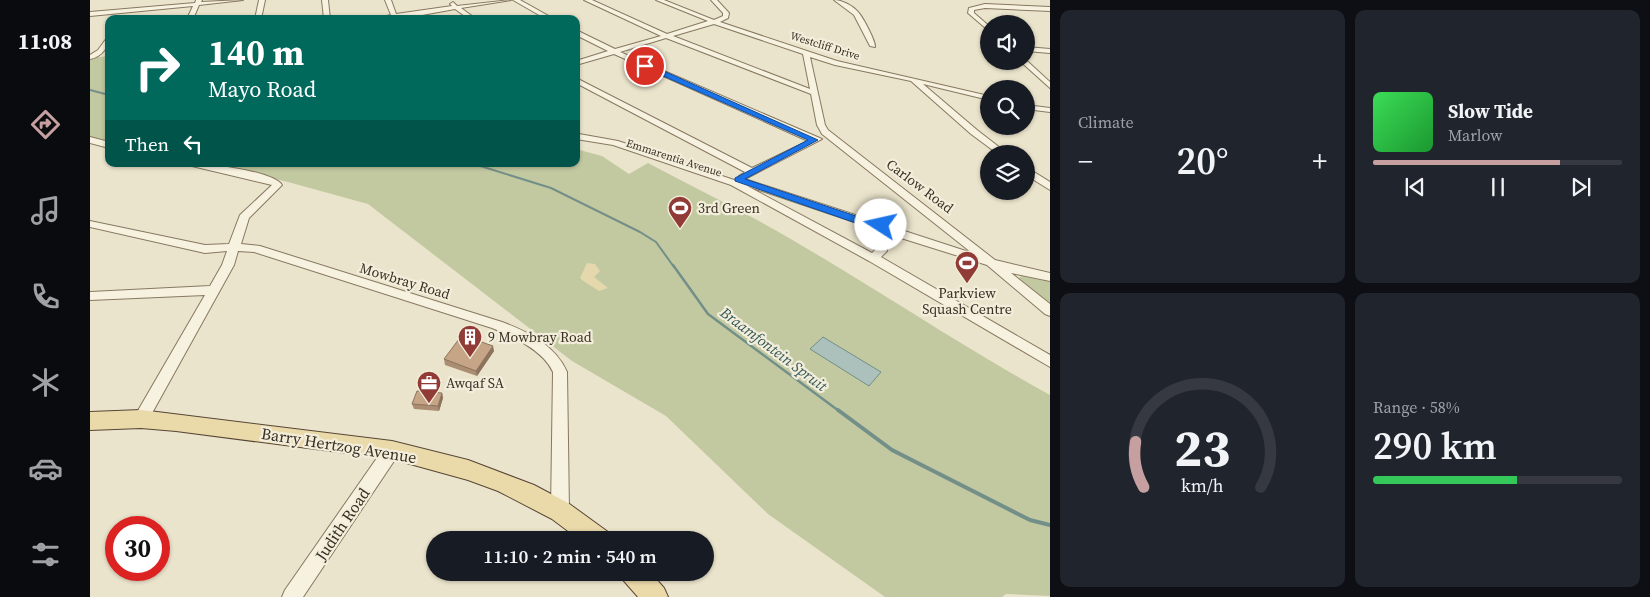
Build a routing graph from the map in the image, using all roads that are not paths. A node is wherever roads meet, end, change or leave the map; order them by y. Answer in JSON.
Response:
{"nodes":[{"id":1,"x":240,"y":0,"type":"edge"},
{"id":2,"x":262,"y":0,"type":"edge"},
{"id":3,"x":325,"y":0,"type":"edge"},
{"id":4,"x":388,"y":0,"type":"edge"},
{"id":5,"x":450,"y":0,"type":"edge"},
{"id":6,"x":508,"y":0,"type":"edge"},
{"id":7,"x":516,"y":0,"type":"edge"},
{"id":8,"x":587,"y":0,"type":"edge"},
{"id":9,"x":659,"y":0,"type":"edge"},
{"id":10,"x":837,"y":0,"type":"edge"},
{"id":11,"x":198,"y":2,"type":"edge"},
{"id":12,"x":712,"y":2,"type":"edge"},
{"id":13,"x":130,"y":8,"type":"junction"},
{"id":14,"x":455,"y":8,"type":"junction"},
{"id":15,"x":1050,"y":9,"type":"edge"},
{"id":16,"x":90,"y":14,"type":"edge"},
{"id":17,"x":125,"y":15,"type":"edge"},
{"id":18,"x":192,"y":15,"type":"edge"},
{"id":19,"x":259,"y":15,"type":"edge"},
{"id":20,"x":327,"y":15,"type":"edge"},
{"id":21,"x":395,"y":15,"type":"edge"},
{"id":22,"x":409,"y":15,"type":"edge"},
{"id":23,"x":466,"y":15,"type":"edge"},
{"id":24,"x":544,"y":15,"type":"edge"},
{"id":25,"x":980,"y":20,"type":"edge"},
{"id":26,"x":715,"y":22,"type":"junction"},
{"id":27,"x":580,"y":34,"type":"edge"},
{"id":28,"x":667,"y":36,"type":"junction"},
{"id":29,"x":873,"y":46,"type":"dead end"},
{"id":30,"x":90,"y":48,"type":"edge"},
{"id":31,"x":1035,"y":49,"type":"edge"},
{"id":32,"x":105,"y":50,"type":"edge"},
{"id":33,"x":1050,"y":50,"type":"edge"},
{"id":34,"x":615,"y":52,"type":"junction"},
{"id":35,"x":806,"y":53,"type":"junction"},
{"id":36,"x":105,"y":56,"type":"edge"},
{"id":37,"x":90,"y":58,"type":"edge"},
{"id":38,"x":580,"y":62,"type":"edge"},
{"id":39,"x":832,"y":62,"type":"junction"},
{"id":40,"x":809,"y":64,"type":"junction"},
{"id":41,"x":1033,"y":70,"type":"edge"},
{"id":42,"x":914,"y":79,"type":"junction"},
{"id":43,"x":580,"y":82,"type":"edge"},
{"id":44,"x":1050,"y":86,"type":"edge"},
{"id":45,"x":814,"y":93,"type":"junction"},
{"id":46,"x":980,"y":96,"type":"edge"},
{"id":47,"x":1035,"y":108,"type":"edge"},
{"id":48,"x":1050,"y":110,"type":"edge"},
{"id":49,"x":827,"y":134,"type":"junction"},
{"id":50,"x":580,"y":135,"type":"edge"},
{"id":51,"x":580,"y":135,"type":"edge"},
{"id":52,"x":90,"y":140,"type":"edge"},
{"id":53,"x":814,"y":140,"type":"junction"},
{"id":54,"x":105,"y":144,"type":"edge"},
{"id":55,"x":992,"y":145,"type":"edge"},
{"id":56,"x":209,"y":167,"type":"edge"},
{"id":57,"x":752,"y":172,"type":"junction"},
{"id":58,"x":1035,"y":176,"type":"edge"},
{"id":59,"x":738,"y":179,"type":"junction"},
{"id":60,"x":1050,"y":187,"type":"edge"},
{"id":61,"x":90,"y":224,"type":"edge"},
{"id":62,"x":880,"y":226,"type":"junction"},
{"id":63,"x":235,"y":248,"type":"junction"},
{"id":64,"x":874,"y":258,"type":"junction"},
{"id":65,"x":994,"y":263,"type":"junction"},
{"id":66,"x":1050,"y":278,"type":"edge"},
{"id":67,"x":214,"y":290,"type":"junction"},
{"id":68,"x":90,"y":296,"type":"edge"},
{"id":69,"x":1050,"y":311,"type":"edge"},
{"id":70,"x":1050,"y":362,"type":"edge"},
{"id":71,"x":141,"y":419,"type":"junction"},
{"id":72,"x":90,"y":421,"type":"edge"},
{"id":73,"x":392,"y":450,"type":"junction"},
{"id":74,"x":560,"y":511,"type":"junction"},
{"id":75,"x":588,"y":531,"type":"edge"},
{"id":76,"x":642,"y":581,"type":"edge"},
{"id":77,"x":292,"y":597,"type":"edge"},
{"id":78,"x":655,"y":597,"type":"edge"}],
"edges":[{"from":1,"to":11,"type":"street"},
{"from":2,"to":19,"type":"street"},
{"from":3,"to":20,"type":"street"},
{"from":4,"to":21,"type":"street"},
{"from":5,"to":14,"type":"street"},
{"from":6,"to":14,"type":"street"},
{"from":7,"to":24,"type":"street"},
{"from":8,"to":28,"type":"street"},
{"from":9,"to":26,"type":"street","name":"Westcliff Drive"},
{"from":10,"to":29,"type":"street"},
{"from":11,"to":13,"type":"street"},
{"from":11,"to":18,"type":"street"},
{"from":12,"to":26,"type":"street"},
{"from":13,"to":16,"type":"street"},
{"from":13,"to":17,"type":"street"},
{"from":14,"to":22,"type":"street"},
{"from":14,"to":23,"type":"street"},
{"from":15,"to":25,"type":"street"},
{"from":26,"to":28,"type":"street"},
{"from":26,"to":35,"type":"street","name":"Westcliff Drive"},
{"from":27,"to":34,"type":"street"},
{"from":28,"to":34,"type":"street"},
{"from":28,"to":45,"type":"street"},
{"from":30,"to":32,"type":"street"},
{"from":31,"to":33,"type":"street"},
{"from":32,"to":37,"type":"street"},
{"from":34,"to":38,"type":"street"},
{"from":34,"to":53,"type":"street"},
{"from":35,"to":39,"type":"street","name":"Westcliff Drive"},
{"from":35,"to":40,"type":"street"},
{"from":36,"to":37,"type":"street"},
{"from":39,"to":40,"type":"street"},
{"from":39,"to":42,"type":"street","name":"Westcliff Drive"},
{"from":40,"to":45,"type":"street"},
{"from":41,"to":44,"type":"street"},
{"from":42,"to":46,"type":"street","name":"Westcliff Drive"},
{"from":42,"to":55,"type":"street"},
{"from":43,"to":57,"type":"street"},
{"from":45,"to":49,"type":"street"},
{"from":47,"to":48,"type":"street"},
{"from":49,"to":53,"type":"street"},
{"from":49,"to":65,"type":"street","name":"Carlow Road"},
{"from":50,"to":59,"type":"street","name":"Emmarentia Avenue"},
{"from":51,"to":64,"type":"street"},
{"from":52,"to":54,"type":"street"},
{"from":53,"to":57,"type":"street"},
{"from":56,"to":63,"type":"street"},
{"from":57,"to":59,"type":"street"},
{"from":58,"to":60,"type":"street"},
{"from":59,"to":62,"type":"street","name":"Emmarentia Avenue"},
{"from":61,"to":63,"type":"street","name":"Mowbray Road"},
{"from":62,"to":64,"type":"street"},
{"from":62,"to":65,"type":"street","name":"Emmarentia Avenue"},
{"from":63,"to":67,"type":"street"},
{"from":63,"to":74,"type":"street","name":"Mowbray Road"},
{"from":64,"to":70,"type":"street"},
{"from":65,"to":66,"type":"street","name":"Emmarentia Avenue"},
{"from":65,"to":69,"type":"street","name":"Carlow Road"},
{"from":67,"to":68,"type":"street"},
{"from":67,"to":71,"type":"street"},
{"from":71,"to":72,"type":"main road","name":"Barry Hertzog Avenue"},
{"from":71,"to":73,"type":"main road","name":"Barry Hertzog Avenue"},
{"from":73,"to":74,"type":"main road","name":"Barry Hertzog Avenue"},
{"from":73,"to":77,"type":"street","name":"Judith Road"},
{"from":74,"to":75,"type":"main road","name":"Barry Hertzog Avenue"},
{"from":76,"to":78,"type":"main road"}]}
